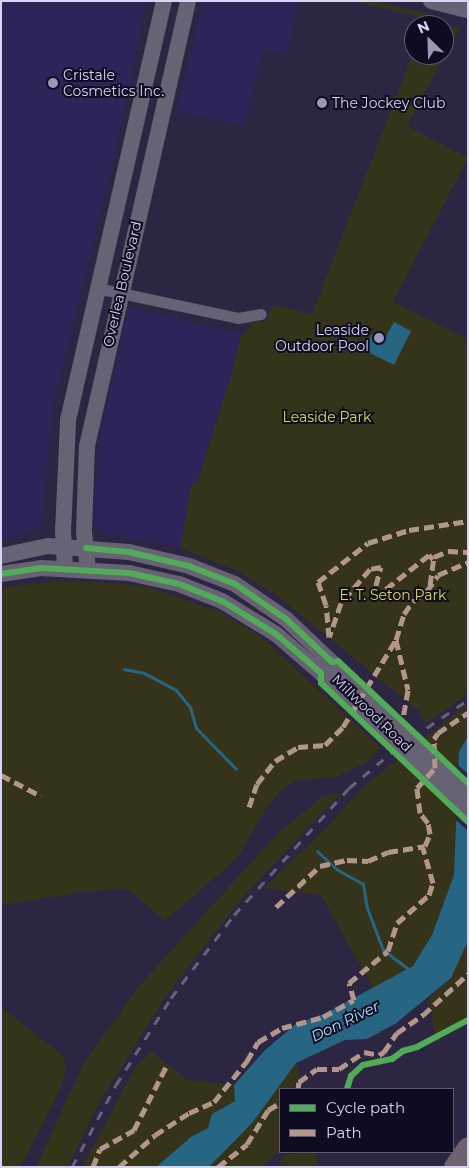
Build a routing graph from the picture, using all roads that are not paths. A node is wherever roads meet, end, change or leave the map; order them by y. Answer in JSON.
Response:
{"nodes":[{"id":1,"x":164,"y":1,"type":"edge"},
{"id":2,"x":188,"y":1,"type":"edge"},
{"id":3,"x":431,"y":1,"type":"edge"},
{"id":4,"x":468,"y":10,"type":"edge"},
{"id":5,"x":97,"y":288,"type":"junction"},
{"id":6,"x":120,"y":294,"type":"junction"},
{"id":7,"x":261,"y":314,"type":"dead end"},
{"id":8,"x":63,"y":547,"type":"junction"},
{"id":9,"x":86,"y":548,"type":"junction"},
{"id":10,"x":1,"y":556,"type":"edge"},
{"id":11,"x":65,"y":569,"type":"junction"},
{"id":12,"x":88,"y":570,"type":"junction"},
{"id":13,"x":1,"y":574,"type":"edge"},
{"id":14,"x":326,"y":667,"type":"junction"},
{"id":15,"x":468,"y":791,"type":"edge"},
{"id":16,"x":468,"y":811,"type":"edge"},
{"id":17,"x":468,"y":1147,"type":"edge"},
{"id":18,"x":454,"y":1167,"type":"edge"}],
"edges":[{"from":1,"to":5,"type":"main road","name":"Overlea Boulevard"},
{"from":2,"to":6,"type":"main road","name":"Overlea Boulevard"},
{"from":3,"to":4,"type":"main road"},
{"from":5,"to":6,"type":"street"},
{"from":5,"to":8,"type":"main road","name":"Overlea Boulevard"},
{"from":6,"to":7,"type":"street"},
{"from":6,"to":9,"type":"main road","name":"Overlea Boulevard"},
{"from":8,"to":9,"type":"main road","name":"Millwood Road"},
{"from":8,"to":10,"type":"main road","name":"Millwood Road"},
{"from":8,"to":11,"type":"main road","name":"Overlea Boulevard"},
{"from":9,"to":12,"type":"main road","name":"Overlea Boulevard"},
{"from":9,"to":14,"type":"main road","name":"Millwood Road"},
{"from":11,"to":12,"type":"main road","name":"Millwood Road"},
{"from":11,"to":13,"type":"main road","name":"Millwood Road"},
{"from":12,"to":14,"type":"main road","name":"Millwood Road"},
{"from":14,"to":15,"type":"main road","name":"Millwood Road"},
{"from":14,"to":16,"type":"main road","name":"Millwood Road"},
{"from":17,"to":18,"type":"highway"}]}
